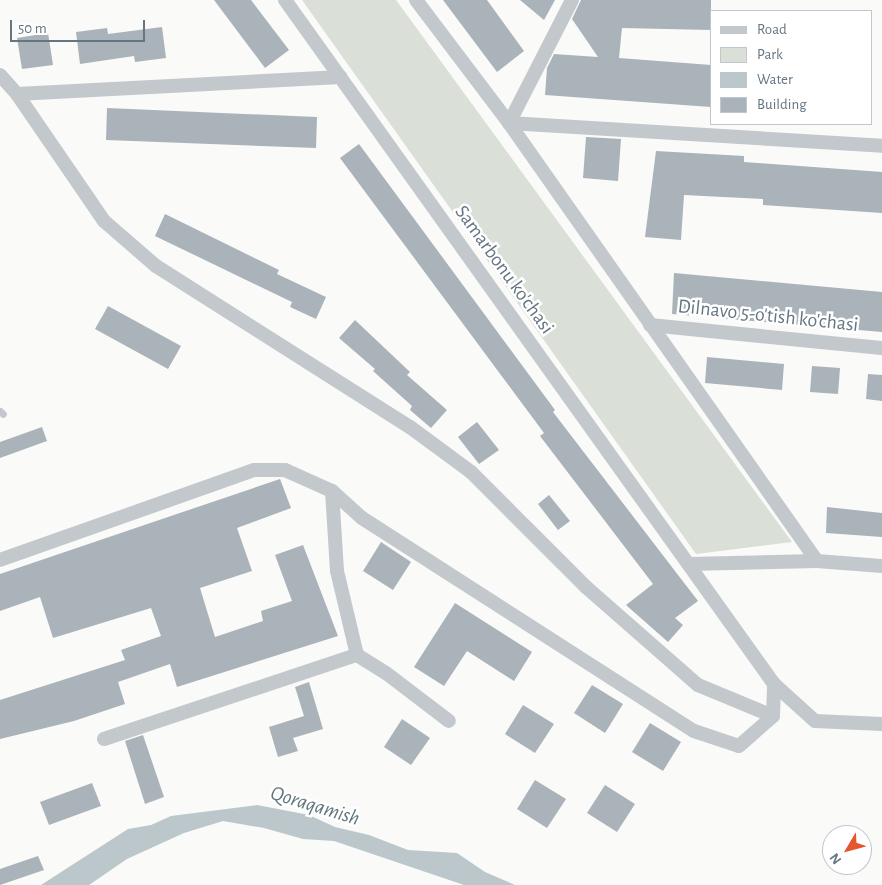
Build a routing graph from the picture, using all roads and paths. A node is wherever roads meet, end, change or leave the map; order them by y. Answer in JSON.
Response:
{"nodes":[{"id":1,"x":286,"y":0,"type":"edge"},
{"id":2,"x":416,"y":0,"type":"edge"},
{"id":3,"x":572,"y":0,"type":"edge"},
{"id":4,"x":0,"y":75,"type":"edge"},
{"id":5,"x":341,"y":77,"type":"junction"},
{"id":6,"x":17,"y":94,"type":"junction"},
{"id":7,"x":509,"y":123,"type":"junction"},
{"id":8,"x":882,"y":146,"type":"edge"},
{"id":9,"x":650,"y":325,"type":"junction"},
{"id":10,"x":882,"y":348,"type":"edge"},
{"id":11,"x":332,"y":491,"type":"junction"},
{"id":12,"x":0,"y":560,"type":"edge"},
{"id":13,"x":817,"y":561,"type":"junction"},
{"id":14,"x":688,"y":564,"type":"junction"},
{"id":15,"x":882,"y":566,"type":"edge"},
{"id":16,"x":357,"y":655,"type":"junction"},
{"id":17,"x":774,"y":684,"type":"junction"},
{"id":18,"x":773,"y":716,"type":"junction"},
{"id":19,"x":449,"y":722,"type":"dead end"},
{"id":20,"x":882,"y":724,"type":"edge"},
{"id":21,"x":104,"y":739,"type":"dead end"}],
"edges":[{"from":1,"to":5,"type":"street","name":"Samarbonu ko'chasi"},
{"from":2,"to":7,"type":"street"},
{"from":3,"to":7,"type":"street"},
{"from":4,"to":6,"type":"street"},
{"from":5,"to":6,"type":"street"},
{"from":5,"to":14,"type":"street","name":"Samarbonu ko'chasi"},
{"from":6,"to":18,"type":"street"},
{"from":7,"to":8,"type":"street"},
{"from":7,"to":9,"type":"street"},
{"from":9,"to":10,"type":"street","name":"Dilnavo 5-o'tish ko'chasi"},
{"from":9,"to":13,"type":"street"},
{"from":11,"to":12,"type":"street"},
{"from":11,"to":16,"type":"street"},
{"from":11,"to":18,"type":"street"},
{"from":13,"to":14,"type":"street"},
{"from":13,"to":15,"type":"street"},
{"from":14,"to":17,"type":"street","name":"Samarbonu ko'chasi"},
{"from":16,"to":19,"type":"street"},
{"from":16,"to":21,"type":"street"},
{"from":17,"to":18,"type":"street"},
{"from":17,"to":20,"type":"street","name":"Samarbonu ko'chasi"}]}
